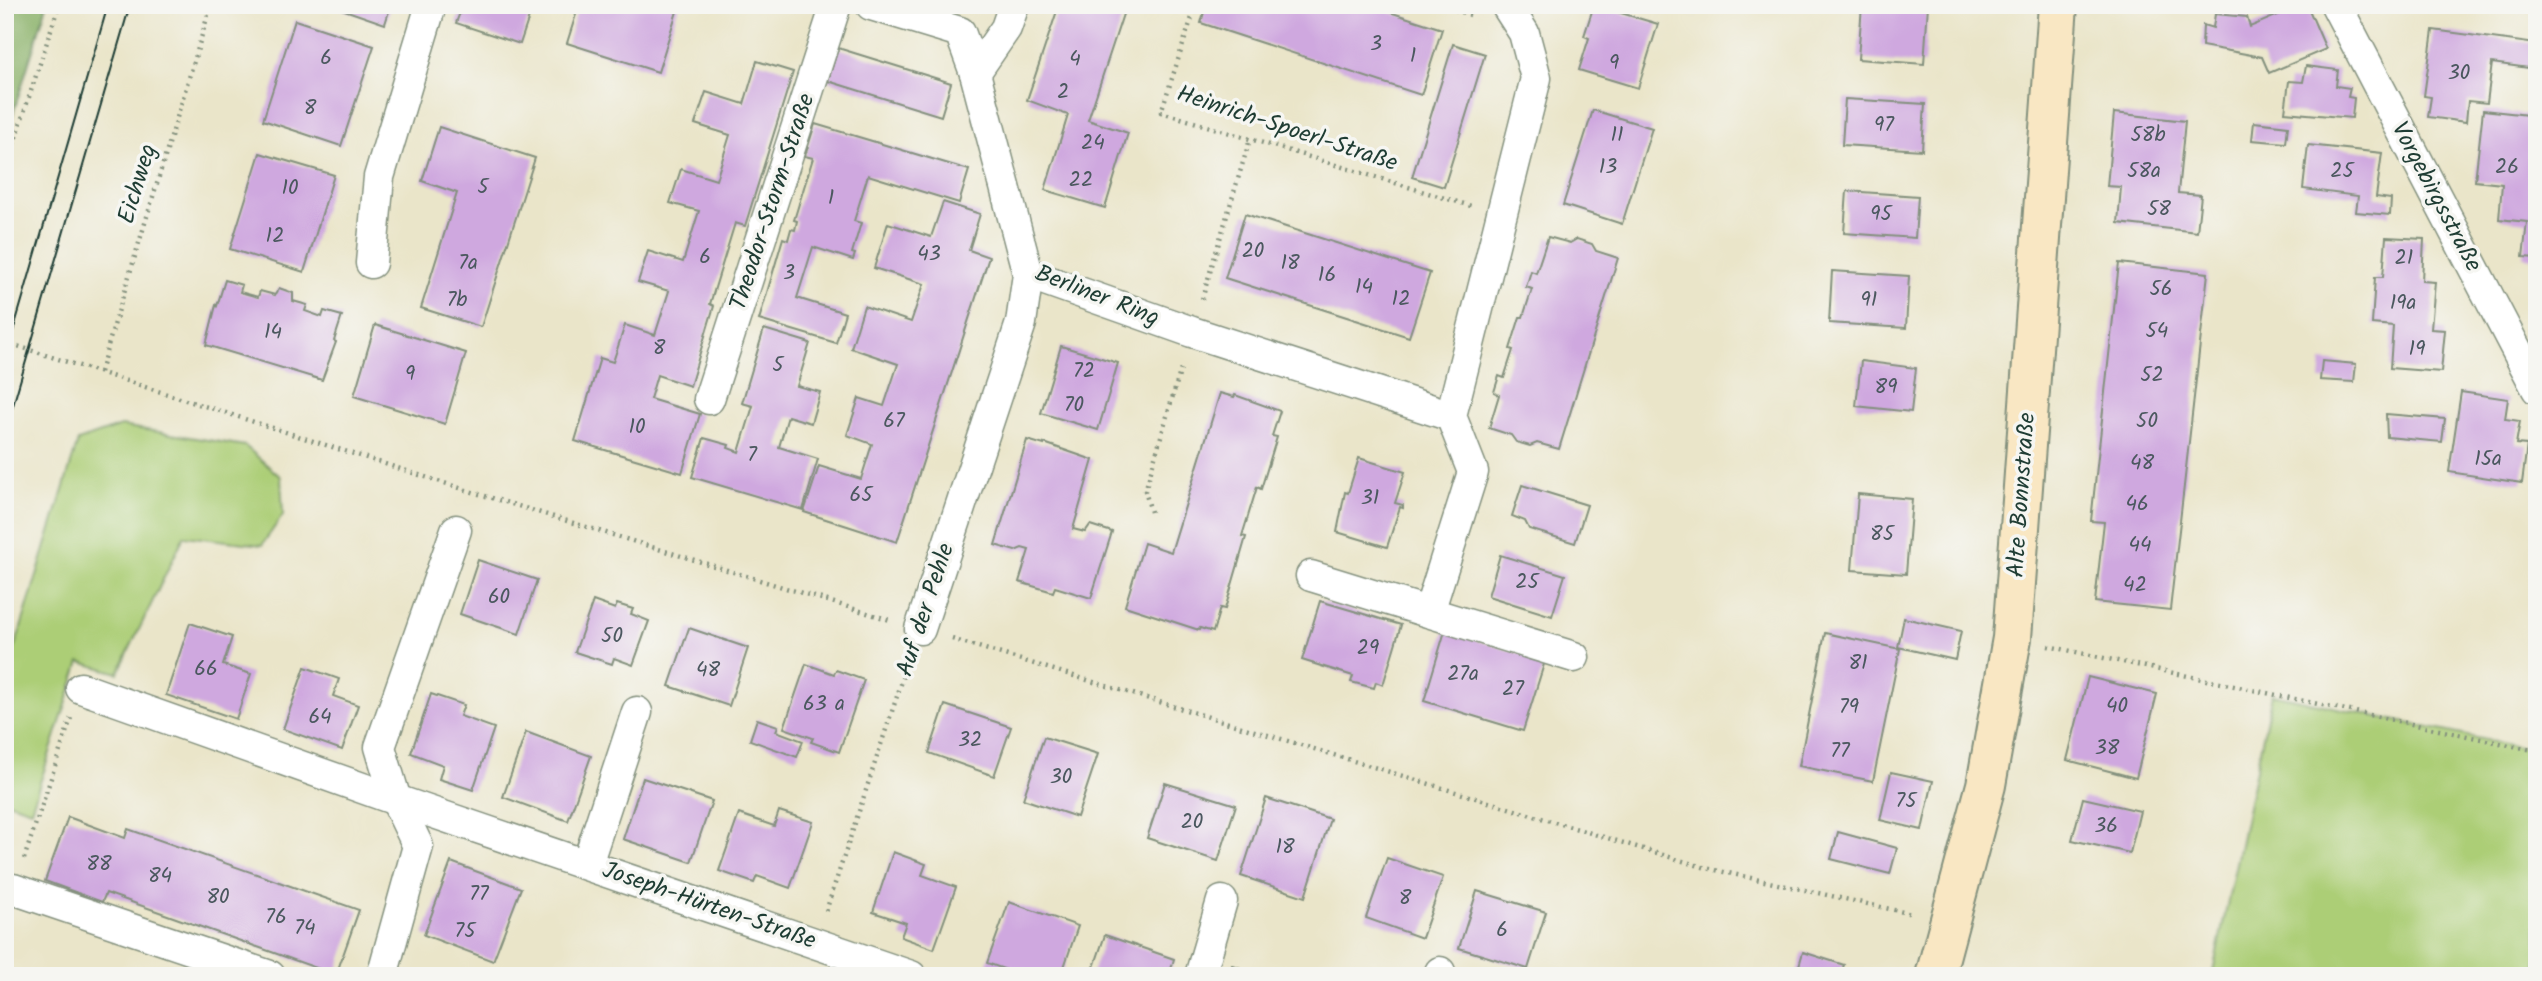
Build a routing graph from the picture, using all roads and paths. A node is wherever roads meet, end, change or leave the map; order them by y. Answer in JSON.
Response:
{"nodes":[{"id":1,"x":59,"y":5,"type":"edge"},
{"id":2,"x":211,"y":5,"type":"edge"},
{"id":3,"x":430,"y":5,"type":"edge"},
{"id":4,"x":836,"y":5,"type":"edge"},
{"id":5,"x":871,"y":5,"type":"edge"},
{"id":6,"x":1014,"y":5,"type":"edge"},
{"id":7,"x":1196,"y":5,"type":"edge"},
{"id":8,"x":1506,"y":5,"type":"edge"},
{"id":9,"x":2058,"y":5,"type":"edge"},
{"id":10,"x":2336,"y":5,"type":"edge"},
{"id":11,"x":975,"y":73,"type":"junction"},
{"id":12,"x":5,"y":171,"type":"edge"},
{"id":13,"x":1502,"y":216,"type":"junction"},
{"id":14,"x":372,"y":263,"type":"dead end"},
{"id":15,"x":1027,"y":274,"type":"junction"},
{"id":16,"x":5,"y":342,"type":"edge"},
{"id":17,"x":100,"y":372,"type":"junction"},
{"id":18,"x":2537,"y":389,"type":"edge"},
{"id":19,"x":709,"y":399,"type":"dead end"},
{"id":20,"x":1451,"y":416,"type":"junction"},
{"id":21,"x":456,"y":530,"type":"dead end"},
{"id":22,"x":1311,"y":576,"type":"dead end"},
{"id":23,"x":1429,"y":612,"type":"junction"},
{"id":24,"x":920,"y":629,"type":"junction"},
{"id":25,"x":2012,"y":638,"type":"junction"},
{"id":26,"x":1574,"y":657,"type":"dead end"},
{"id":27,"x":80,"y":688,"type":"joint"},
{"id":28,"x":637,"y":712,"type":"dead end"},
{"id":29,"x":2537,"y":751,"type":"edge"},
{"id":30,"x":396,"y":800,"type":"junction"},
{"id":31,"x":587,"y":863,"type":"junction"},
{"id":32,"x":13,"y":889,"type":"joint"},
{"id":33,"x":1222,"y":901,"type":"dead end"},
{"id":34,"x":1950,"y":923,"type":"junction"},
{"id":35,"x":815,"y":943,"type":"junction"},
{"id":36,"x":270,"y":976,"type":"edge"},
{"id":37,"x":382,"y":976,"type":"edge"},
{"id":38,"x":911,"y":976,"type":"edge"},
{"id":39,"x":1200,"y":976,"type":"edge"},
{"id":40,"x":1935,"y":976,"type":"edge"}],
"edges":[{"from":1,"to":12,"type":"path"},
{"from":2,"to":17,"type":"path","name":"Eichweg"},
{"from":3,"to":14,"type":"street"},
{"from":4,"to":19,"type":"street","name":"Theodor-Storm-Straße"},
{"from":5,"to":11,"type":"street","name":"Berliner Ring"},
{"from":6,"to":11,"type":"street"},
{"from":7,"to":13,"type":"path","name":"Heinrich-Spoerl-Straße"},
{"from":8,"to":13,"type":"street"},
{"from":9,"to":25,"type":"main road","name":"Alte Bonnstraße"},
{"from":10,"to":18,"type":"street","name":"Vorgebirgsstraße"},
{"from":11,"to":15,"type":"street","name":"Berliner Ring"},
{"from":13,"to":20,"type":"street"},
{"from":15,"to":20,"type":"street","name":"Berliner Ring"},
{"from":15,"to":24,"type":"street","name":"Auf der Pehle"},
{"from":16,"to":17,"type":"path"},
{"from":17,"to":24,"type":"path"},
{"from":20,"to":23,"type":"street"},
{"from":21,"to":30,"type":"street"},
{"from":22,"to":23,"type":"street"},
{"from":23,"to":26,"type":"street"},
{"from":24,"to":34,"type":"path"},
{"from":24,"to":35,"type":"path","name":"Auf der Pehle"},
{"from":25,"to":29,"type":"path"},
{"from":25,"to":34,"type":"main road","name":"Alte Bonnstraße"},
{"from":27,"to":30,"type":"street","name":"Joseph-Hürten-Straße"},
{"from":27,"to":32,"type":"path"},
{"from":28,"to":31,"type":"street","name":"Joseph-Hürten-Straße"},
{"from":30,"to":31,"type":"street","name":"Joseph-Hürten-Straße"},
{"from":30,"to":37,"type":"street"},
{"from":31,"to":35,"type":"street","name":"Joseph-Hürten-Straße"},
{"from":32,"to":36,"type":"street"},
{"from":33,"to":39,"type":"street"},
{"from":34,"to":40,"type":"main road","name":"Alte Bonnstraße"},
{"from":35,"to":38,"type":"street","name":"Joseph-Hürten-Straße"}]}
